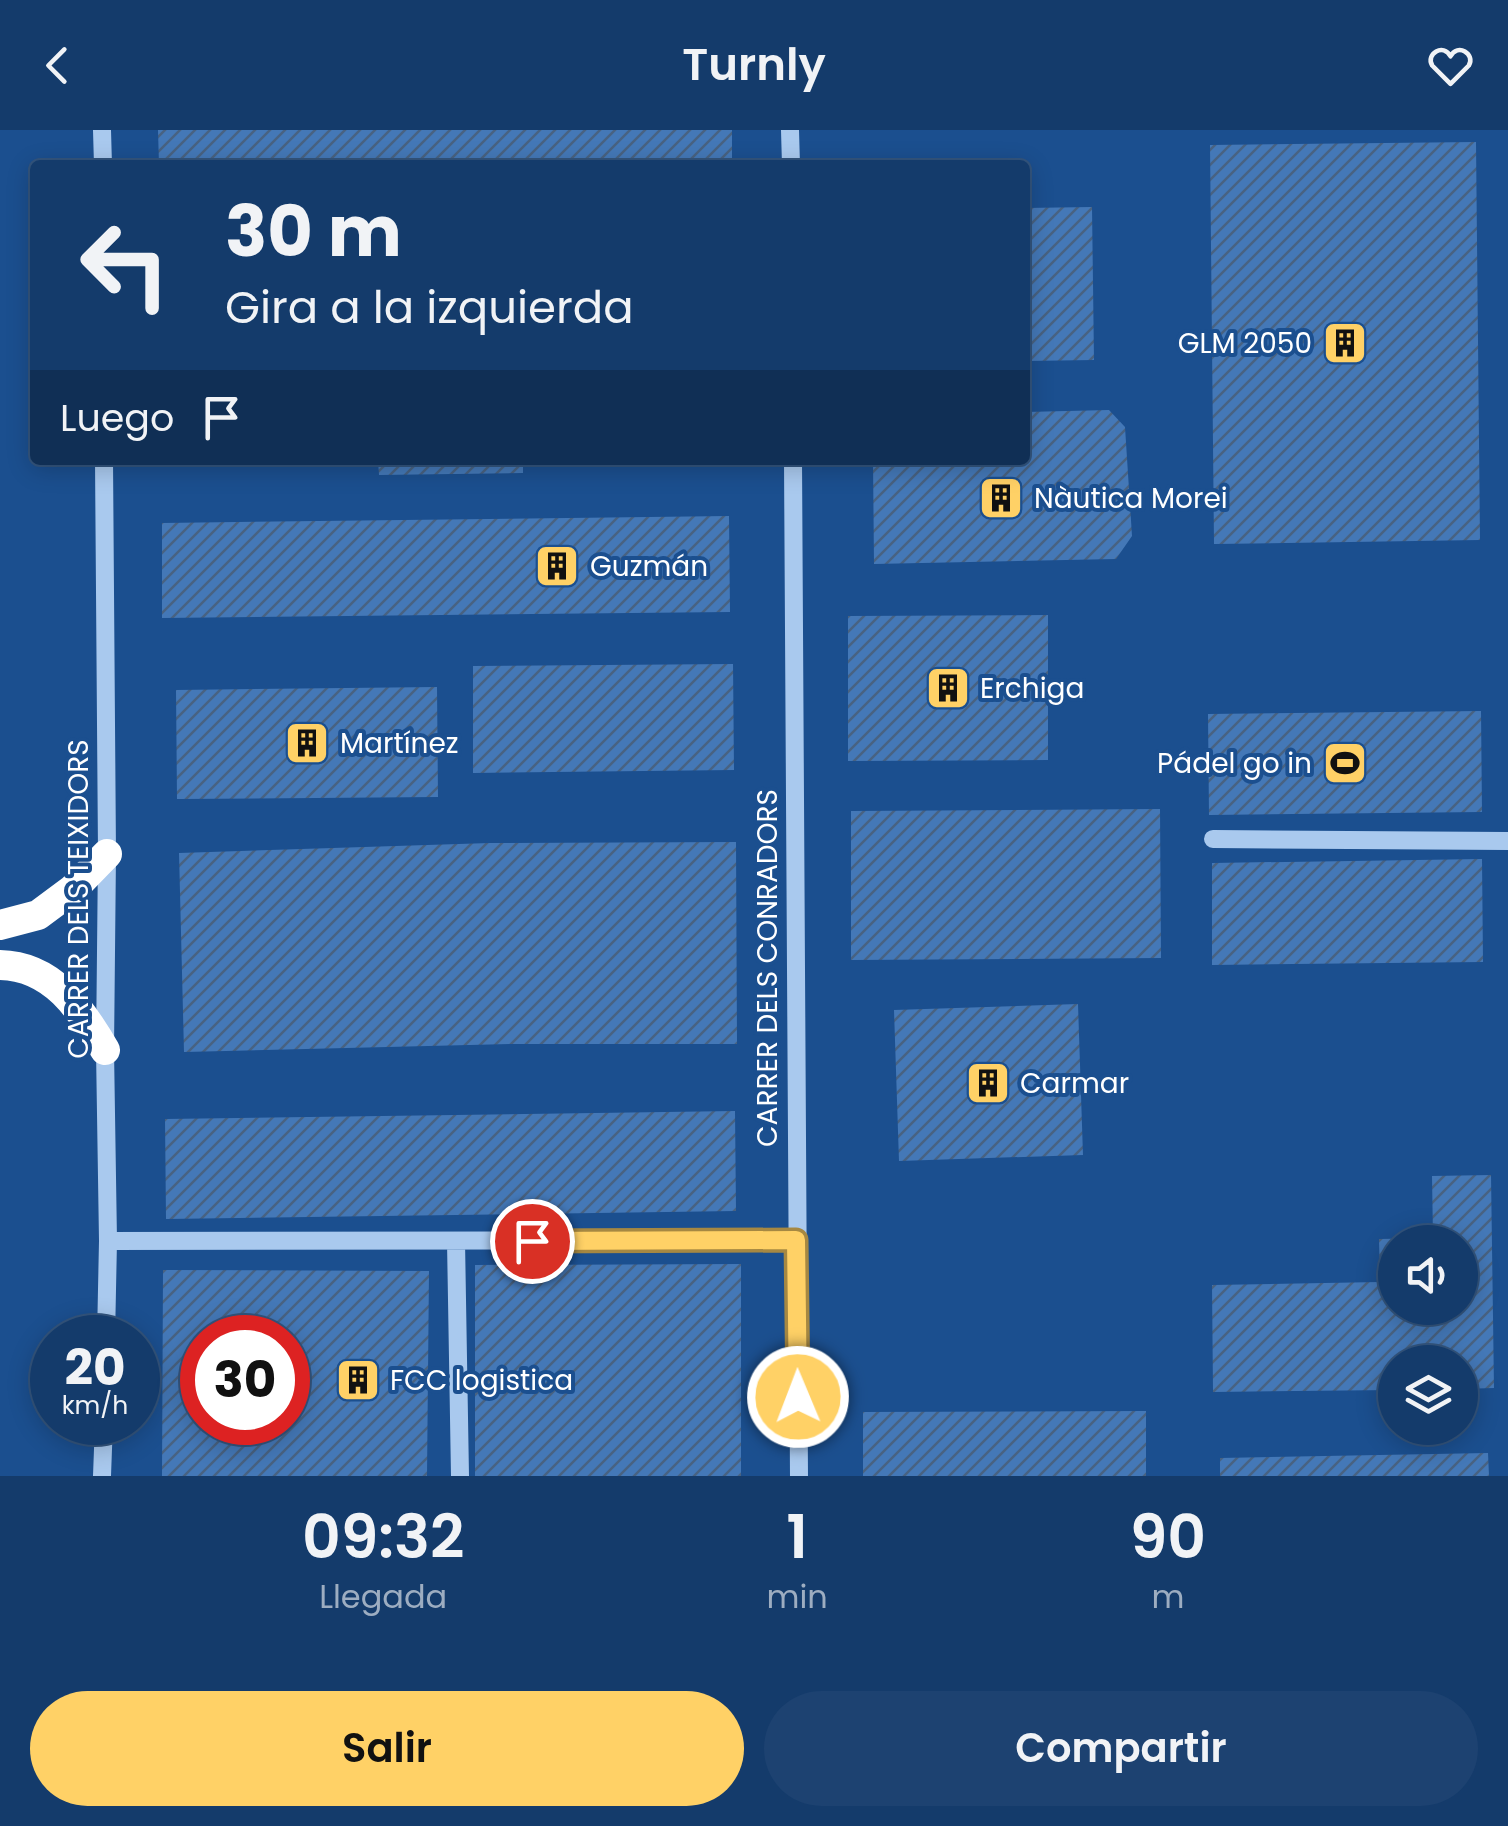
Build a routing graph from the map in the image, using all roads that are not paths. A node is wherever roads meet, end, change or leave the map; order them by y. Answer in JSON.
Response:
{"nodes":[{"id":1,"x":102,"y":130,"type":"edge"},
{"id":2,"x":790,"y":130,"type":"edge"},
{"id":3,"x":102,"y":160,"type":"edge"},
{"id":4,"x":791,"y":160,"type":"edge"},
{"id":5,"x":104,"y":465,"type":"edge"},
{"id":6,"x":792,"y":465,"type":"edge"},
{"id":7,"x":1212,"y":838,"type":"dead end"},
{"id":8,"x":1508,"y":840,"type":"edge"},
{"id":9,"x":107,"y":854,"type":"junction"},
{"id":10,"x":0,"y":925,"type":"edge"},
{"id":11,"x":0,"y":965,"type":"edge"},
{"id":12,"x":105,"y":1050,"type":"junction"},
{"id":13,"x":796,"y":1240,"type":"junction"},
{"id":14,"x":108,"y":1241,"type":"junction"},
{"id":15,"x":456,"y":1241,"type":"junction"},
{"id":16,"x":106,"y":1315,"type":"edge"},
{"id":17,"x":103,"y":1445,"type":"edge"},
{"id":18,"x":102,"y":1476,"type":"edge"},
{"id":19,"x":460,"y":1476,"type":"edge"},
{"id":20,"x":799,"y":1476,"type":"edge"}],
"edges":[{"from":1,"to":3,"type":"street"},
{"from":2,"to":4,"type":"street"},
{"from":5,"to":9,"type":"street","name":"CARRER DELS TEIXIDORS"},
{"from":6,"to":13,"type":"street","name":"CARRER DELS CONRADORS"},
{"from":7,"to":8,"type":"street"},
{"from":9,"to":10,"type":"highway"},
{"from":9,"to":12,"type":"street","name":"CARRER DELS TEIXIDORS"},
{"from":11,"to":12,"type":"highway"},
{"from":12,"to":14,"type":"street","name":"CARRER DELS TEIXIDORS"},
{"from":13,"to":15,"type":"street"},
{"from":13,"to":20,"type":"street","name":"CARRER DELS CONRADORS"},
{"from":14,"to":15,"type":"street"},
{"from":14,"to":16,"type":"street","name":"CARRER DELS TEIXIDORS"},
{"from":15,"to":19,"type":"street"},
{"from":17,"to":18,"type":"street"}]}
